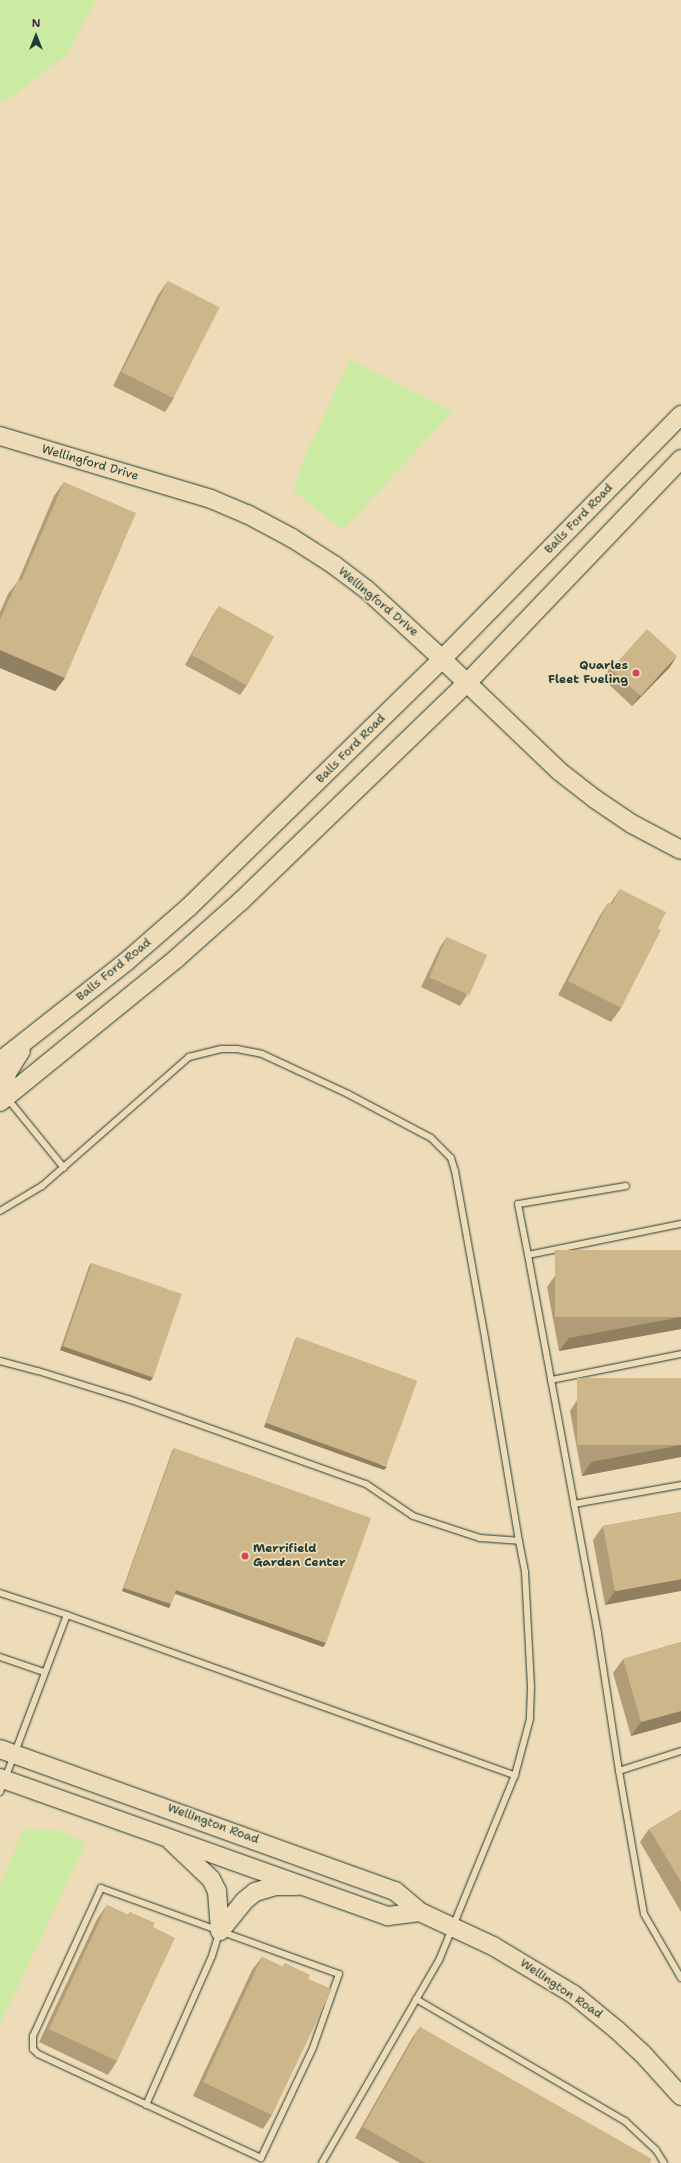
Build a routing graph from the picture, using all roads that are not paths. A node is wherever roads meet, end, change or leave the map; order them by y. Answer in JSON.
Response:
{"nodes":[{"id":1,"x":681,"y":415,"type":"edge"},
{"id":2,"x":0,"y":436,"type":"edge"},
{"id":3,"x":681,"y":459,"type":"edge"},
{"id":4,"x":442,"y":659,"type":"junction"},
{"id":5,"x":467,"y":683,"type":"junction"},
{"id":6,"x":681,"y":850,"type":"edge"},
{"id":7,"x":31,"y":1037,"type":"junction"},
{"id":8,"x":0,"y":1061,"type":"edge"},
{"id":9,"x":3,"y":1099,"type":"edge"},
{"id":10,"x":64,"y":1168,"type":"junction"},
{"id":11,"x":626,"y":1186,"type":"dead end"},
{"id":12,"x":0,"y":1211,"type":"edge"},
{"id":13,"x":681,"y":1224,"type":"edge"},
{"id":14,"x":528,"y":1255,"type":"junction"},
{"id":15,"x":681,"y":1354,"type":"edge"},
{"id":16,"x":0,"y":1361,"type":"edge"},
{"id":17,"x":551,"y":1380,"type":"junction"},
{"id":18,"x":681,"y":1485,"type":"edge"},
{"id":19,"x":574,"y":1504,"type":"junction"},
{"id":20,"x":519,"y":1541,"type":"junction"},
{"id":21,"x":0,"y":1592,"type":"edge"},
{"id":22,"x":67,"y":1615,"type":"junction"},
{"id":23,"x":0,"y":1657,"type":"edge"},
{"id":24,"x":44,"y":1672,"type":"junction"},
{"id":25,"x":7,"y":1751,"type":"edge"},
{"id":26,"x":681,"y":1751,"type":"edge"},
{"id":27,"x":619,"y":1771,"type":"junction"},
{"id":28,"x":515,"y":1775,"type":"junction"},
{"id":29,"x":2,"y":1783,"type":"edge"},
{"id":30,"x":163,"y":1834,"type":"junction"},
{"id":31,"x":309,"y":1887,"type":"junction"},
{"id":32,"x":420,"y":1912,"type":"junction"},
{"id":33,"x":453,"y":1927,"type":"junction"},
{"id":34,"x":220,"y":1931,"type":"junction"},
{"id":35,"x":681,"y":1978,"type":"edge"},
{"id":36,"x":416,"y":1999,"type":"junction"},
{"id":37,"x":681,"y":2096,"type":"edge"},
{"id":38,"x":146,"y":2104,"type":"junction"},
{"id":39,"x":322,"y":2163,"type":"edge"},
{"id":40,"x":664,"y":2163,"type":"edge"}],
"edges":[{"from":1,"to":4,"type":"main road","name":"Balls Ford Road"},
{"from":2,"to":4,"type":"main road","name":"Wellingford Drive"},
{"from":3,"to":5,"type":"main road"},
{"from":4,"to":5,"type":"main road","name":"Wellingford Drive"},
{"from":4,"to":7,"type":"main road","name":"Balls Ford Road"},
{"from":5,"to":6,"type":"main road","name":"Wellingford Drive"},
{"from":5,"to":9,"type":"main road"},
{"from":7,"to":8,"type":"main road","name":"Balls Ford Road"},
{"from":7,"to":9,"type":"main road"},
{"from":9,"to":10,"type":"lane"},
{"from":10,"to":12,"type":"lane"},
{"from":10,"to":20,"type":"lane"},
{"from":11,"to":14,"type":"lane"},
{"from":13,"to":14,"type":"lane"},
{"from":14,"to":17,"type":"lane"},
{"from":15,"to":17,"type":"lane"},
{"from":16,"to":20,"type":"lane"},
{"from":17,"to":19,"type":"lane"},
{"from":18,"to":19,"type":"lane"},
{"from":19,"to":27,"type":"lane"},
{"from":20,"to":28,"type":"lane"},
{"from":21,"to":22,"type":"lane"},
{"from":22,"to":24,"type":"lane"},
{"from":22,"to":28,"type":"lane"},
{"from":23,"to":24,"type":"lane"},
{"from":24,"to":25,"type":"lane"},
{"from":25,"to":29,"type":"lane"},
{"from":25,"to":32,"type":"main road","name":"Wellington Road"},
{"from":26,"to":27,"type":"lane"},
{"from":27,"to":35,"type":"lane"},
{"from":28,"to":33,"type":"lane"},
{"from":29,"to":30,"type":"main road"},
{"from":30,"to":31,"type":"main road"},
{"from":30,"to":34,"type":"main road"},
{"from":31,"to":32,"type":"main road"},
{"from":31,"to":34,"type":"main road"},
{"from":32,"to":33,"type":"main road","name":"Wellington Road"},
{"from":33,"to":36,"type":"lane"},
{"from":33,"to":37,"type":"main road","name":"Wellington Road"},
{"from":34,"to":38,"type":"lane"},
{"from":34,"to":38,"type":"lane"},
{"from":34,"to":38,"type":"lane"},
{"from":36,"to":39,"type":"lane"},
{"from":36,"to":40,"type":"lane"}]}
